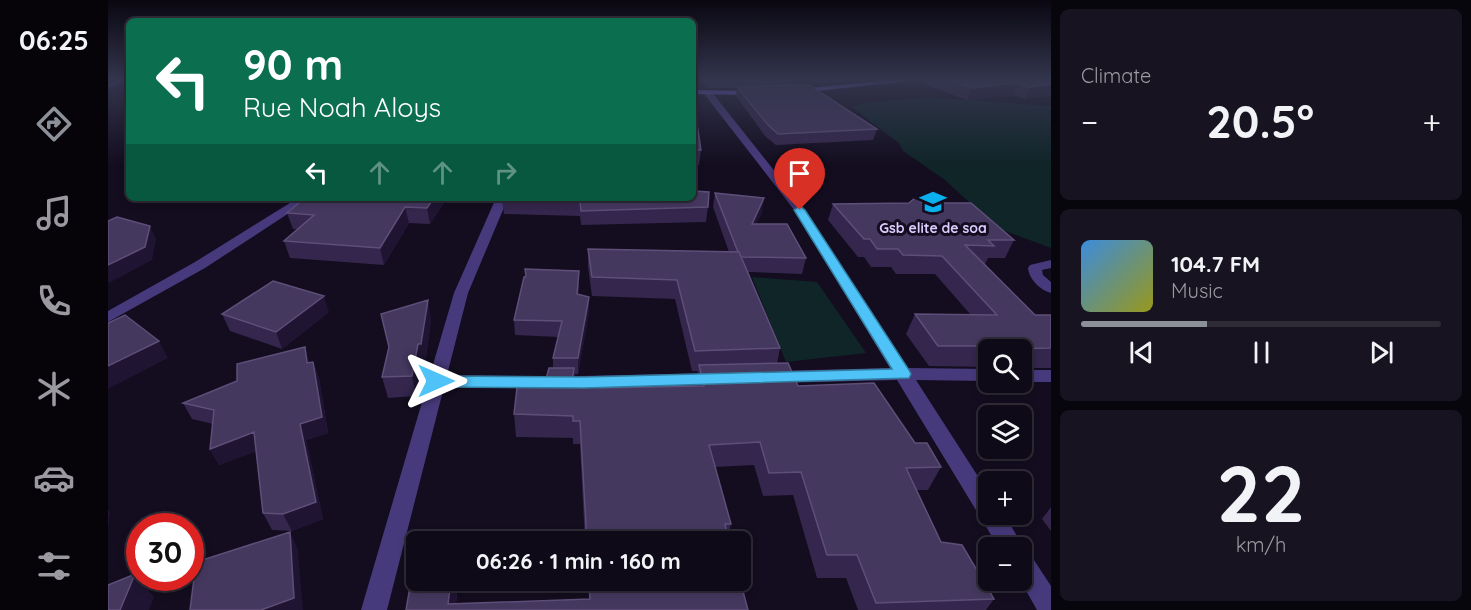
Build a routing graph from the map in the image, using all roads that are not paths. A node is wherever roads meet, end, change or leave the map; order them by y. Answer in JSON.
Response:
{"nodes":[{"id":1,"x":714,"y":108,"type":"edge"},
{"id":2,"x":301,"y":201,"type":"edge"},
{"id":3,"x":501,"y":201,"type":"edge"},
{"id":4,"x":1051,"y":264,"type":"edge"},
{"id":5,"x":1051,"y":289,"type":"edge"},
{"id":6,"x":108,"y":317,"type":"edge"},
{"id":7,"x":903,"y":374,"type":"junction"},
{"id":8,"x":978,"y":375,"type":"edge"},
{"id":9,"x":1032,"y":376,"type":"edge"},
{"id":10,"x":1051,"y":376,"type":"edge"},
{"id":11,"x":737,"y":378,"type":"edge"},
{"id":12,"x":761,"y":378,"type":"edge"},
{"id":13,"x":436,"y":381,"type":"junction"},
{"id":14,"x":978,"y":494,"type":"edge"},
{"id":15,"x":1032,"y":578,"type":"edge"},
{"id":16,"x":1051,"y":609,"type":"edge"},
{"id":17,"x":374,"y":610,"type":"edge"}],
"edges":[{"from":1,"to":7,"type":"street"},
{"from":2,"to":6,"type":"street"},
{"from":3,"to":13,"type":"street"},
{"from":4,"to":5,"type":"street"},
{"from":7,"to":8,"type":"street"},
{"from":7,"to":12,"type":"street"},
{"from":7,"to":14,"type":"street"},
{"from":9,"to":10,"type":"street"},
{"from":11,"to":13,"type":"street"},
{"from":13,"to":17,"type":"street"},
{"from":15,"to":16,"type":"street"}]}
